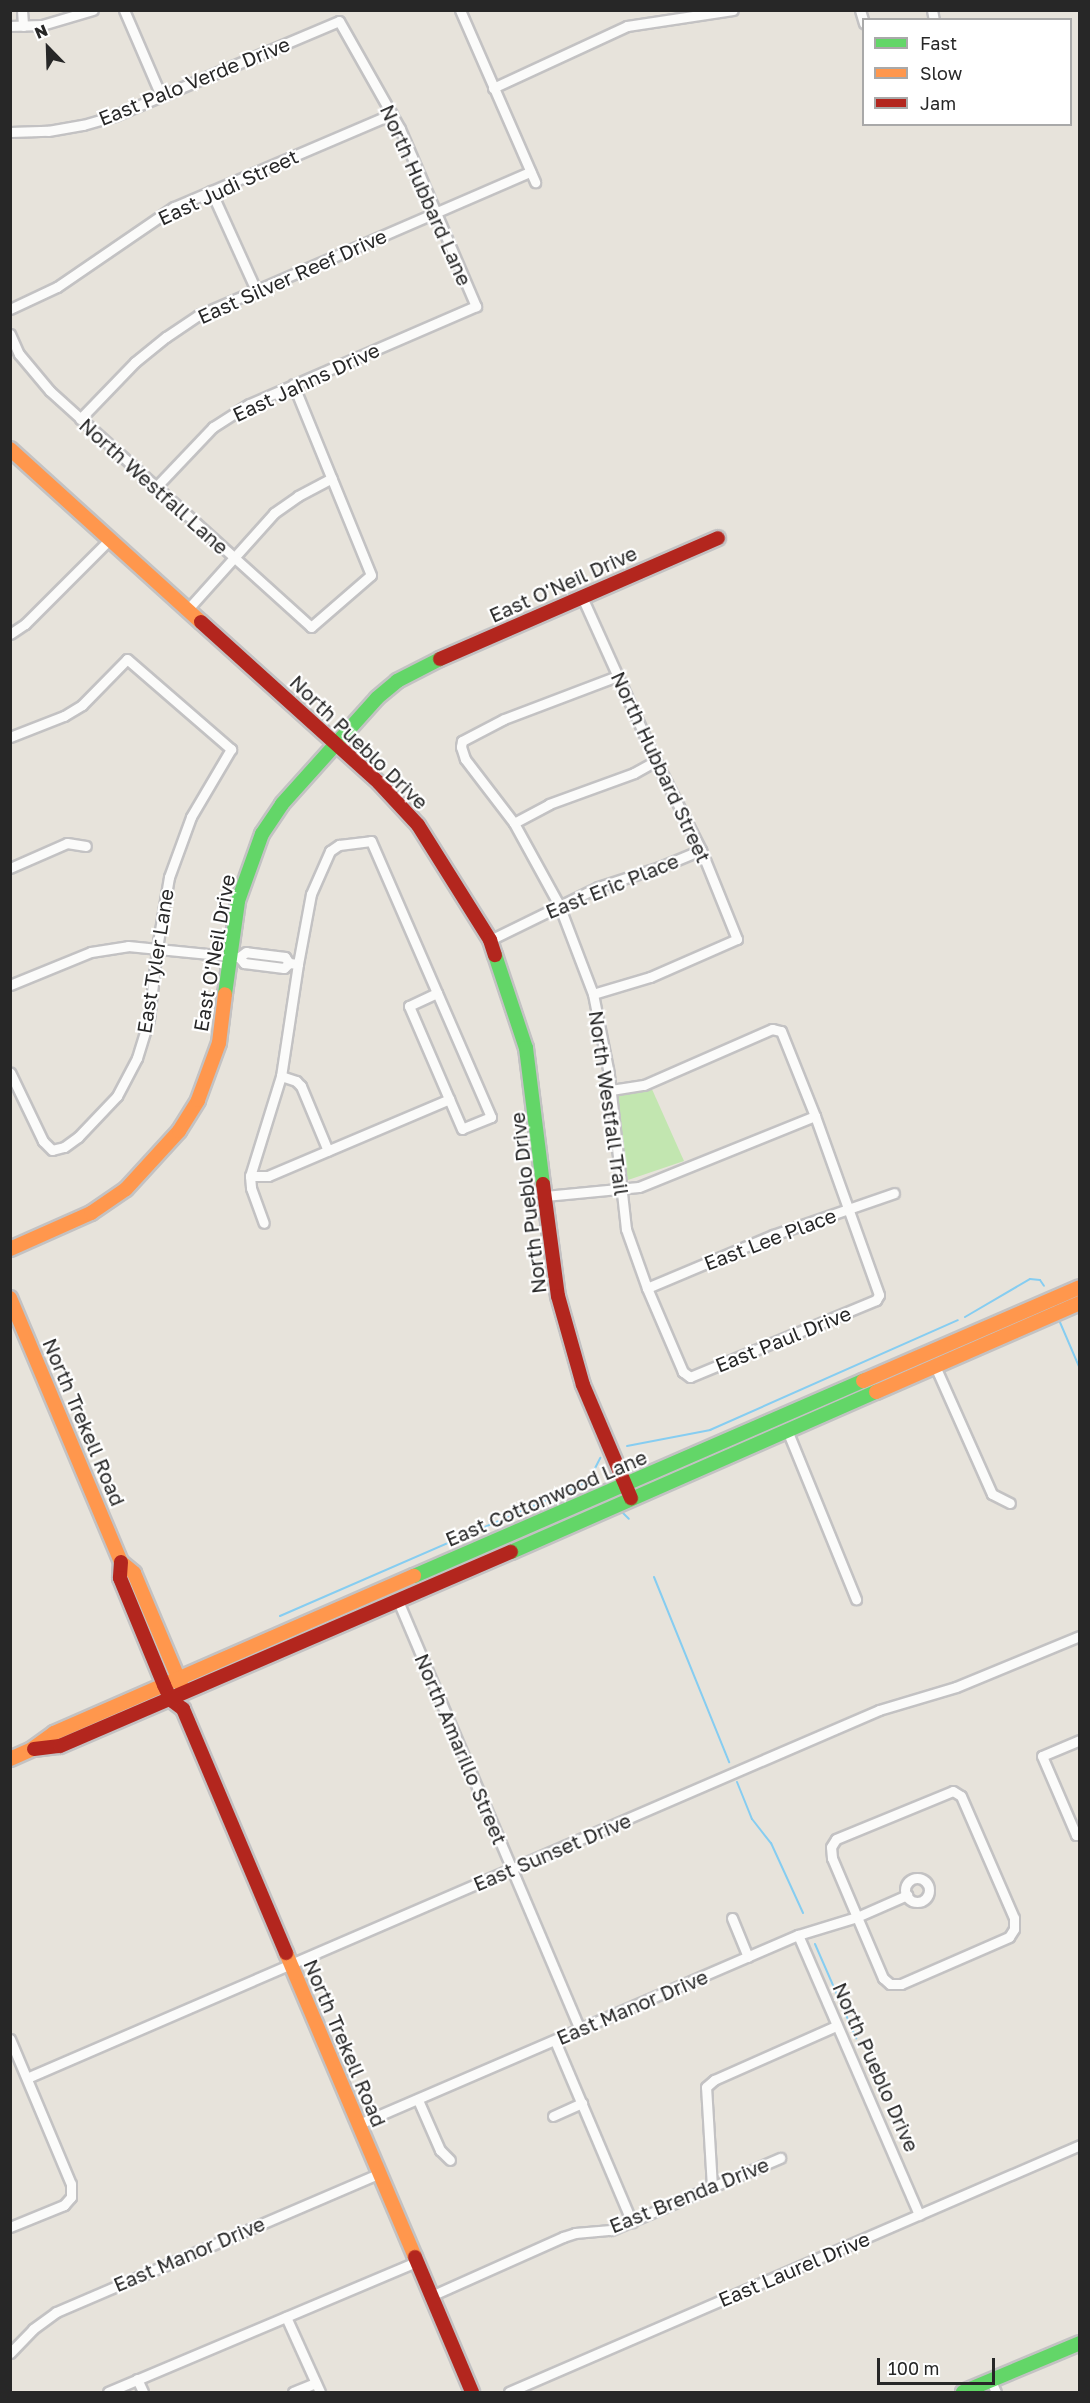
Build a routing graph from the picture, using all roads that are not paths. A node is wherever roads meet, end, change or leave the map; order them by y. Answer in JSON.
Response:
{"nodes":[{"id":1,"x":22,"y":10,"type":"edge"},
{"id":2,"x":93,"y":10,"type":"edge"},
{"id":3,"x":124,"y":10,"type":"edge"},
{"id":4,"x":459,"y":10,"type":"edge"},
{"id":5,"x":733,"y":10,"type":"edge"},
{"id":6,"x":339,"y":21,"type":"joint"},
{"id":7,"x":10,"y":26,"type":"edge"},
{"id":8,"x":22,"y":26,"type":"junction"},
{"id":9,"x":493,"y":88,"type":"junction"},
{"id":10,"x":161,"y":96,"type":"junction"},
{"id":11,"x":392,"y":114,"type":"junction"},
{"id":12,"x":10,"y":132,"type":"edge"},
{"id":13,"x":530,"y":172,"type":"junction"},
{"id":14,"x":535,"y":182,"type":"dead end"},
{"id":15,"x":211,"y":192,"type":"junction"},
{"id":16,"x":436,"y":213,"type":"junction"},
{"id":17,"x":256,"y":290,"type":"junction"},
{"id":18,"x":476,"y":306,"type":"joint"},
{"id":19,"x":10,"y":309,"type":"edge"},
{"id":20,"x":10,"y":334,"type":"edge"},
{"id":21,"x":293,"y":384,"type":"junction"},
{"id":22,"x":80,"y":419,"type":"junction"},
{"id":23,"x":10,"y":449,"type":"edge"},
{"id":24,"x":332,"y":478,"type":"junction"},
{"id":25,"x":156,"y":487,"type":"junction"},
{"id":26,"x":717,"y":538,"type":"dead end"},
{"id":27,"x":109,"y":540,"type":"junction"},
{"id":28,"x":234,"y":558,"type":"junction"},
{"id":29,"x":582,"y":597,"type":"junction"},
{"id":30,"x":188,"y":609,"type":"junction"},
{"id":31,"x":10,"y":634,"type":"edge"},
{"id":32,"x":617,"y":676,"type":"junction"},
{"id":33,"x":10,"y":738,"type":"edge"},
{"id":34,"x":336,"y":744,"type":"junction"},
{"id":35,"x":656,"y":761,"type":"junction"},
{"id":36,"x":514,"y":823,"type":"junction"},
{"id":37,"x":86,"y":846,"type":"dead end"},
{"id":38,"x":702,"y":850,"type":"junction"},
{"id":39,"x":10,"y":867,"type":"edge"},
{"id":40,"x":559,"y":905,"type":"junction"},
{"id":41,"x":490,"y":940,"type":"junction"},
{"id":42,"x":157,"y":948,"type":"junction"},
{"id":43,"x":234,"y":957,"type":"junction"},
{"id":44,"x":294,"y":964,"type":"junction"},
{"id":45,"x":10,"y":985,"type":"edge"},
{"id":46,"x":437,"y":993,"type":"junction"},
{"id":47,"x":593,"y":994,"type":"junction"},
{"id":48,"x":10,"y":1072,"type":"edge"},
{"id":49,"x":281,"y":1076,"type":"junction"},
{"id":50,"x":611,"y":1090,"type":"junction"},
{"id":51,"x":449,"y":1099,"type":"junction"},
{"id":52,"x":815,"y":1116,"type":"junction"},
{"id":53,"x":328,"y":1151,"type":"junction"},
{"id":54,"x":250,"y":1176,"type":"junction"},
{"id":55,"x":623,"y":1189,"type":"junction"},
{"id":56,"x":894,"y":1193,"type":"dead end"},
{"id":57,"x":544,"y":1196,"type":"junction"},
{"id":58,"x":847,"y":1210,"type":"junction"},
{"id":59,"x":264,"y":1222,"type":"dead end"},
{"id":60,"x":10,"y":1249,"type":"edge"},
{"id":61,"x":1080,"y":1287,"type":"edge"},
{"id":62,"x":647,"y":1288,"type":"junction"},
{"id":63,"x":10,"y":1298,"type":"edge"},
{"id":64,"x":1080,"y":1303,"type":"edge"},
{"id":65,"x":935,"y":1366,"type":"junction"},
{"id":66,"x":690,"y":1377,"type":"joint"},
{"id":67,"x":787,"y":1431,"type":"junction"},
{"id":68,"x":629,"y":1491,"type":"junction"},
{"id":69,"x":1010,"y":1503,"type":"dead end"},
{"id":70,"x":121,"y":1562,"type":"junction"},
{"id":71,"x":856,"y":1599,"type":"dead end"},
{"id":72,"x":398,"y":1601,"type":"junction"},
{"id":73,"x":334,"y":1611,"type":"junction"},
{"id":74,"x":340,"y":1627,"type":"junction"},
{"id":75,"x":1080,"y":1636,"type":"edge"},
{"id":76,"x":179,"y":1679,"type":"junction"},
{"id":77,"x":164,"y":1685,"type":"junction"},
{"id":78,"x":185,"y":1694,"type":"junction"},
{"id":79,"x":171,"y":1700,"type":"junction"},
{"id":80,"x":183,"y":1709,"type":"junction"},
{"id":81,"x":1080,"y":1740,"type":"edge"},
{"id":82,"x":32,"y":1749,"type":"junction"},
{"id":83,"x":10,"y":1759,"type":"edge"},
{"id":84,"x":1080,"y":1833,"type":"edge"},
{"id":85,"x":513,"y":1870,"type":"junction"},
{"id":86,"x":907,"y":1895,"type":"dead end"},
{"id":87,"x":857,"y":1917,"type":"junction"},
{"id":88,"x":732,"y":1918,"type":"dead end"},
{"id":89,"x":798,"y":1935,"type":"junction"},
{"id":90,"x":748,"y":1957,"type":"junction"},
{"id":91,"x":291,"y":1965,"type":"junction"},
{"id":92,"x":836,"y":2026,"type":"junction"},
{"id":93,"x":580,"y":2030,"type":"junction"},
{"id":94,"x":10,"y":2039,"type":"edge"},
{"id":95,"x":555,"y":2041,"type":"junction"},
{"id":96,"x":27,"y":2078,"type":"junction"},
{"id":97,"x":418,"y":2100,"type":"junction"},
{"id":98,"x":582,"y":2103,"type":"junction"},
{"id":99,"x":553,"y":2116,"type":"dead end"},
{"id":100,"x":359,"y":2124,"type":"junction"},
{"id":101,"x":1080,"y":2145,"type":"edge"},
{"id":102,"x":780,"y":2158,"type":"dead end"},
{"id":103,"x":450,"y":2160,"type":"dead end"},
{"id":104,"x":380,"y":2173,"type":"junction"},
{"id":105,"x":712,"y":2187,"type":"junction"},
{"id":106,"x":919,"y":2215,"type":"junction"},
{"id":107,"x":632,"y":2222,"type":"junction"},
{"id":108,"x":10,"y":2227,"type":"edge"},
{"id":109,"x":416,"y":2262,"type":"junction"},
{"id":110,"x":430,"y":2296,"type":"junction"},
{"id":111,"x":286,"y":2317,"type":"junction"},
{"id":112,"x":1080,"y":2343,"type":"edge"},
{"id":113,"x":10,"y":2353,"type":"edge"},
{"id":114,"x":137,"y":2379,"type":"junction"},
{"id":115,"x":994,"y":2387,"type":"edge"},
{"id":116,"x":317,"y":2388,"type":"edge"},
{"id":117,"x":108,"y":2392,"type":"edge"},
{"id":118,"x":143,"y":2392,"type":"edge"},
{"id":119,"x":293,"y":2392,"type":"edge"},
{"id":120,"x":472,"y":2392,"type":"edge"},
{"id":121,"x":509,"y":2392,"type":"edge"},
{"id":122,"x":963,"y":2392,"type":"edge"}],
"edges":[{"from":1,"to":8,"type":"street"},
{"from":2,"to":8,"type":"street"},
{"from":3,"to":10,"type":"street"},
{"from":4,"to":9,"type":"street"},
{"from":5,"to":9,"type":"street"},
{"from":6,"to":10,"type":"street","name":"East Palo Verde Drive"},
{"from":6,"to":11,"type":"street","name":"North Hubbard Lane"},
{"from":7,"to":8,"type":"street"},
{"from":9,"to":13,"type":"street"},
{"from":10,"to":12,"type":"street","name":"East Palo Verde Drive"},
{"from":11,"to":15,"type":"street","name":"East Judi Street"},
{"from":11,"to":16,"type":"street","name":"North Hubbard Lane"},
{"from":13,"to":14,"type":"street"},
{"from":13,"to":16,"type":"street","name":"East Silver Reef Drive"},
{"from":15,"to":17,"type":"street"},
{"from":15,"to":19,"type":"street","name":"East Judi Street"},
{"from":16,"to":17,"type":"street","name":"East Silver Reef Drive"},
{"from":16,"to":18,"type":"street","name":"North Hubbard Lane"},
{"from":17,"to":22,"type":"street","name":"East Silver Reef Drive"},
{"from":18,"to":21,"type":"street","name":"East Jahns Drive"},
{"from":20,"to":22,"type":"street","name":"North Westfall Lane"},
{"from":21,"to":24,"type":"street"},
{"from":21,"to":25,"type":"street","name":"East Jahns Drive"},
{"from":22,"to":25,"type":"street","name":"North Westfall Lane"},
{"from":23,"to":27,"type":"main road","name":"North Pueblo Drive"},
{"from":24,"to":28,"type":"street"},
{"from":24,"to":28,"type":"street","name":"North Westfall Lane"},
{"from":25,"to":28,"type":"street","name":"North Westfall Lane"},
{"from":26,"to":29,"type":"main road","name":"East O'Neil Drive"},
{"from":27,"to":30,"type":"main road","name":"North Pueblo Drive"},
{"from":27,"to":31,"type":"street"},
{"from":28,"to":30,"type":"street"},
{"from":29,"to":32,"type":"street","name":"North Hubbard Street"},
{"from":29,"to":34,"type":"main road","name":"East O'Neil Drive"},
{"from":30,"to":34,"type":"main road","name":"North Pueblo Drive"},
{"from":32,"to":35,"type":"street","name":"North Hubbard Street"},
{"from":32,"to":36,"type":"street","name":"North Westfall Trail"},
{"from":33,"to":42,"type":"street","name":"East Tyler Lane"},
{"from":34,"to":41,"type":"main road","name":"North Pueblo Drive"},
{"from":34,"to":43,"type":"main road","name":"East O'Neil Drive"},
{"from":35,"to":36,"type":"street"},
{"from":35,"to":38,"type":"street","name":"North Hubbard Street"},
{"from":36,"to":40,"type":"street","name":"North Westfall Trail"},
{"from":37,"to":39,"type":"street"},
{"from":38,"to":40,"type":"street","name":"East Eric Place"},
{"from":38,"to":47,"type":"street","name":"North Hubbard Street"},
{"from":40,"to":41,"type":"street","name":"East Eric Place"},
{"from":40,"to":47,"type":"street","name":"North Westfall Trail"},
{"from":41,"to":57,"type":"main road","name":"North Pueblo Drive"},
{"from":42,"to":43,"type":"street"},
{"from":42,"to":45,"type":"street"},
{"from":42,"to":48,"type":"street","name":"East Tyler Lane"},
{"from":43,"to":44,"type":"street"},
{"from":43,"to":60,"type":"main road","name":"East O'Neil Drive"},
{"from":44,"to":46,"type":"street"},
{"from":44,"to":49,"type":"street"},
{"from":46,"to":51,"type":"street"},
{"from":46,"to":51,"type":"street"},
{"from":47,"to":50,"type":"street","name":"North Westfall Trail"},
{"from":49,"to":53,"type":"street"},
{"from":49,"to":54,"type":"street"},
{"from":50,"to":52,"type":"street"},
{"from":50,"to":55,"type":"street","name":"North Westfall Trail"},
{"from":51,"to":53,"type":"street"},
{"from":52,"to":55,"type":"street"},
{"from":52,"to":58,"type":"street"},
{"from":53,"to":54,"type":"street"},
{"from":54,"to":59,"type":"street"},
{"from":55,"to":57,"type":"street"},
{"from":55,"to":62,"type":"street","name":"North Westfall Trail"},
{"from":56,"to":58,"type":"street","name":"East Lee Place"},
{"from":57,"to":68,"type":"main road","name":"North Pueblo Drive"},
{"from":58,"to":62,"type":"street","name":"East Lee Place"},
{"from":58,"to":66,"type":"street","name":"East Paul Drive"},
{"from":61,"to":68,"type":"main road","name":"East Cottonwood Lane"},
{"from":62,"to":66,"type":"street","name":"North Westfall Trail"},
{"from":63,"to":70,"type":"main road","name":"North Trekell Road"},
{"from":64,"to":65,"type":"main road","name":"East Cottonwood Lane"},
{"from":65,"to":67,"type":"main road","name":"East Cottonwood Lane"},
{"from":65,"to":69,"type":"street"},
{"from":67,"to":68,"type":"main road","name":"East Cottonwood Lane"},
{"from":67,"to":71,"type":"street"},
{"from":68,"to":72,"type":"main road","name":"East Cottonwood Lane"},
{"from":68,"to":73,"type":"main road","name":"East Cottonwood Lane"},
{"from":70,"to":76,"type":"main road","name":"North Trekell Road"},
{"from":70,"to":77,"type":"main road","name":"North Trekell Road"},
{"from":72,"to":74,"type":"main road","name":"East Cottonwood Lane"},
{"from":72,"to":85,"type":"street","name":"North Amarillo Street"},
{"from":73,"to":74,"type":"main road"},
{"from":73,"to":76,"type":"main road","name":"East Cottonwood Lane"},
{"from":74,"to":78,"type":"main road","name":"East Cottonwood Lane"},
{"from":75,"to":85,"type":"street","name":"East Sunset Drive"},
{"from":76,"to":77,"type":"main road","name":"East Cottonwood Lane"},
{"from":76,"to":78,"type":"main road","name":"North Trekell Road"},
{"from":77,"to":79,"type":"main road","name":"North Trekell Road"},
{"from":77,"to":82,"type":"main road","name":"East Cottonwood Lane"},
{"from":78,"to":79,"type":"main road","name":"East Cottonwood Lane"},
{"from":78,"to":80,"type":"main road","name":"North Trekell Road"},
{"from":79,"to":80,"type":"main road","name":"North Trekell Road"},
{"from":79,"to":82,"type":"main road","name":"East Cottonwood Lane"},
{"from":80,"to":91,"type":"main road","name":"North Trekell Road"},
{"from":81,"to":84,"type":"street"},
{"from":82,"to":83,"type":"main road","name":"East Cottonwood Lane"},
{"from":85,"to":91,"type":"street","name":"East Sunset Drive"},
{"from":85,"to":93,"type":"street","name":"North Amarillo Street"},
{"from":86,"to":87,"type":"street","name":"East Manor Drive"},
{"from":87,"to":87,"type":"street"},
{"from":87,"to":89,"type":"street","name":"East Manor Drive"},
{"from":88,"to":90,"type":"street"},
{"from":89,"to":90,"type":"street","name":"East Manor Drive"},
{"from":89,"to":92,"type":"street","name":"North Pueblo Drive"},
{"from":90,"to":93,"type":"street","name":"East Manor Drive"},
{"from":91,"to":96,"type":"street","name":"East Sunset Drive"},
{"from":91,"to":100,"type":"main road","name":"North Trekell Road"},
{"from":92,"to":105,"type":"street"},
{"from":92,"to":106,"type":"street","name":"North Pueblo Drive"},
{"from":93,"to":95,"type":"street","name":"East Manor Drive"},
{"from":94,"to":96,"type":"street"},
{"from":95,"to":97,"type":"street","name":"East Manor Drive"},
{"from":95,"to":98,"type":"street"},
{"from":96,"to":108,"type":"street"},
{"from":97,"to":100,"type":"street","name":"East Manor Drive"},
{"from":97,"to":103,"type":"street"},
{"from":98,"to":99,"type":"street"},
{"from":98,"to":107,"type":"street"},
{"from":100,"to":104,"type":"main road","name":"North Trekell Road"},
{"from":101,"to":106,"type":"street","name":"East Laurel Drive"},
{"from":102,"to":105,"type":"street","name":"East Brenda Drive"},
{"from":104,"to":109,"type":"main road","name":"North Trekell Road"},
{"from":104,"to":113,"type":"street","name":"East Manor Drive"},
{"from":105,"to":107,"type":"street","name":"East Brenda Drive"},
{"from":106,"to":121,"type":"street","name":"East Laurel Drive"},
{"from":107,"to":110,"type":"street","name":"East Brenda Drive"},
{"from":109,"to":110,"type":"main road","name":"North Trekell Road"},
{"from":109,"to":111,"type":"street"},
{"from":110,"to":120,"type":"main road","name":"North Trekell Road"},
{"from":111,"to":114,"type":"street"},
{"from":111,"to":116,"type":"street"},
{"from":112,"to":115,"type":"main road"},
{"from":114,"to":117,"type":"street"},
{"from":114,"to":118,"type":"street"},
{"from":115,"to":122,"type":"main road"},
{"from":116,"to":119,"type":"street"}]}
